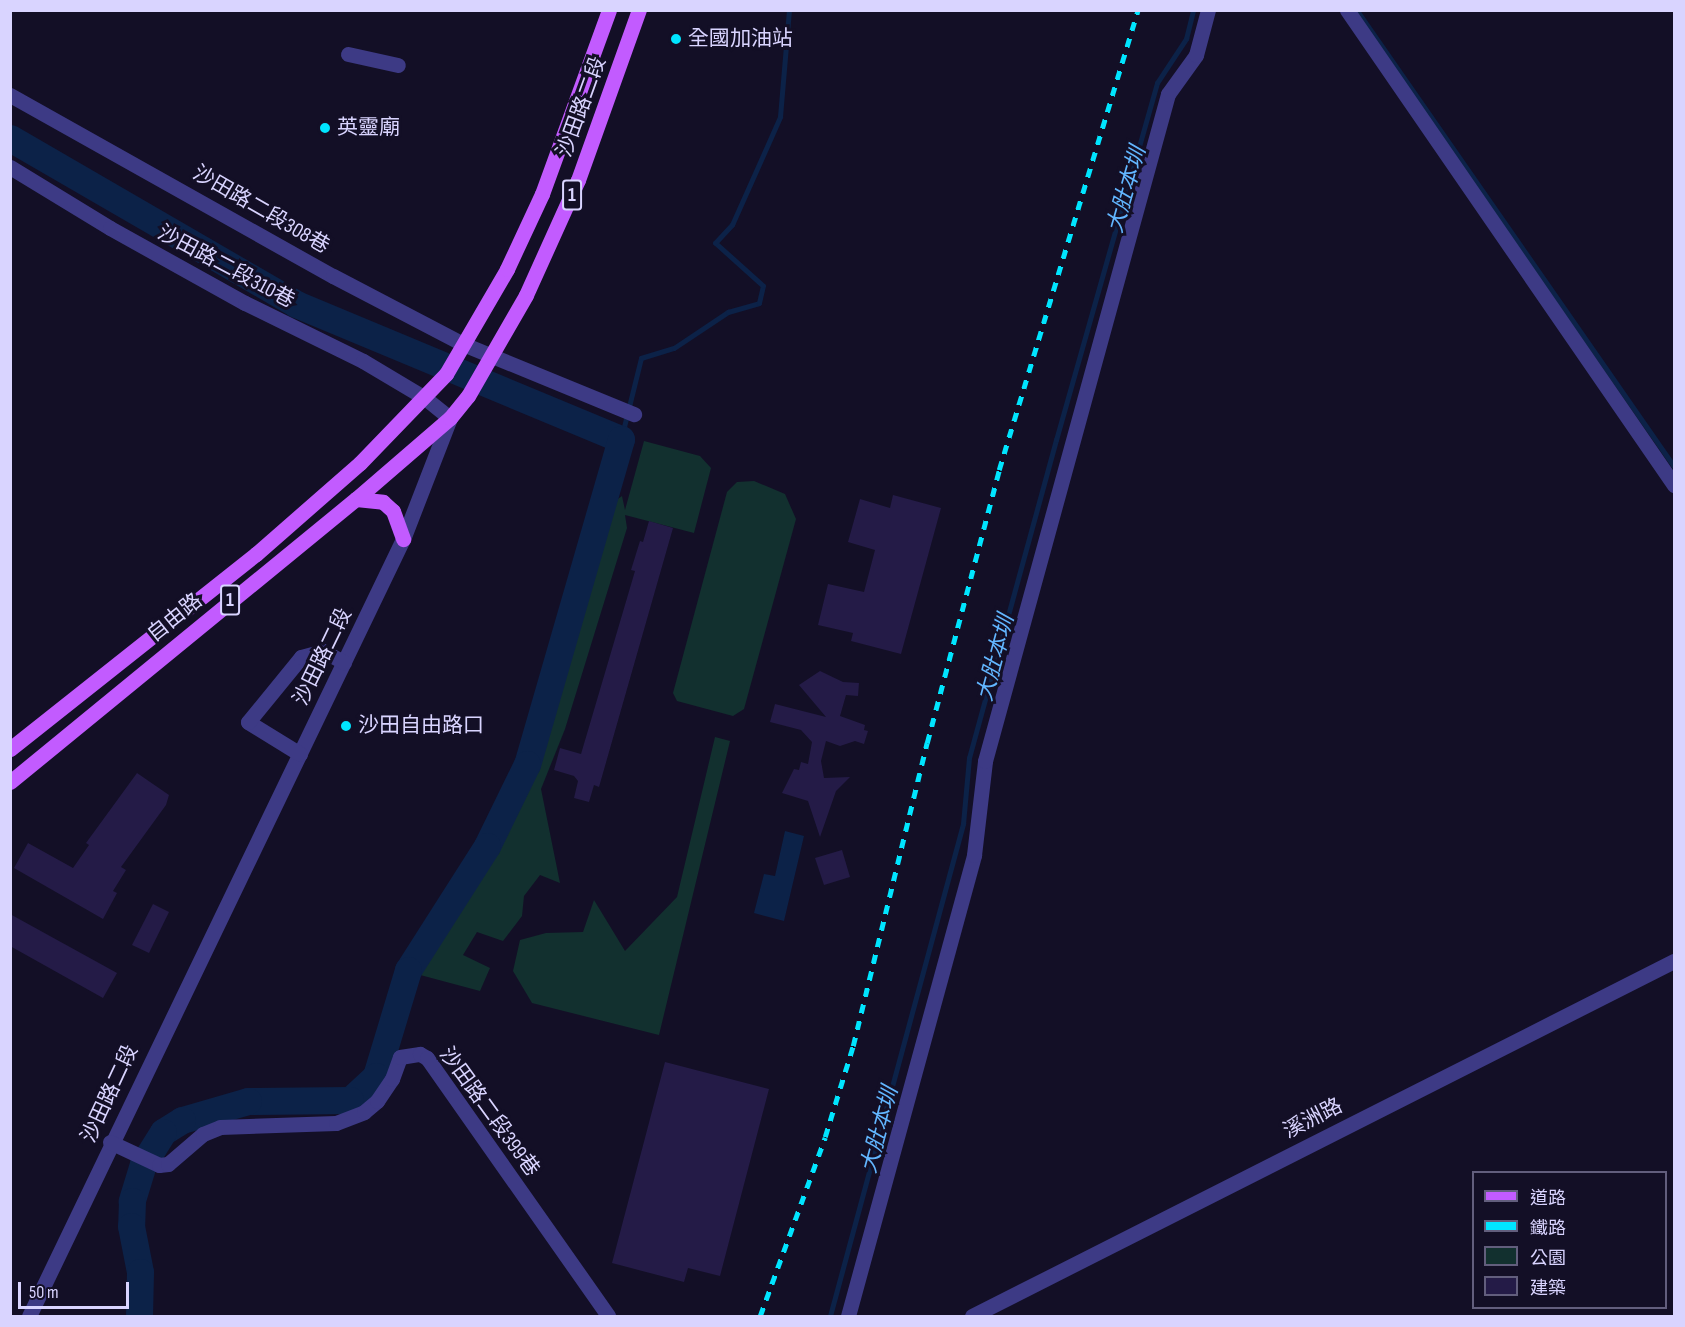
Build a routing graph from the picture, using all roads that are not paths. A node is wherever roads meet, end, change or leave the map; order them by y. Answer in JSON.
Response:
{"nodes":[{"id":1,"x":609,"y":10,"type":"edge"},
{"id":2,"x":639,"y":10,"type":"edge"},
{"id":3,"x":1208,"y":10,"type":"edge"},
{"id":4,"x":1347,"y":10,"type":"edge"},
{"id":5,"x":348,"y":54,"type":"dead end"},
{"id":6,"x":398,"y":65,"type":"dead end"},
{"id":7,"x":10,"y":96,"type":"edge"},
{"id":8,"x":10,"y":167,"type":"edge"},
{"id":9,"x":463,"y":344,"type":"junction"},
{"id":10,"x":493,"y":356,"type":"junction"},
{"id":11,"x":425,"y":398,"type":"junction"},
{"id":12,"x":634,"y":414,"type":"dead end"},
{"id":13,"x":450,"y":418,"type":"junction"},
{"id":14,"x":1674,"y":484,"type":"edge"},
{"id":15,"x":356,"y":499,"type":"junction"},
{"id":16,"x":403,"y":539,"type":"junction"},
{"id":17,"x":344,"y":662,"type":"junction"},
{"id":18,"x":10,"y":749,"type":"edge"},
{"id":19,"x":300,"y":754,"type":"junction"},
{"id":20,"x":10,"y":782,"type":"edge"},
{"id":21,"x":1674,"y":961,"type":"edge"},
{"id":22,"x":111,"y":1142,"type":"junction"},
{"id":23,"x":29,"y":1317,"type":"edge"},
{"id":24,"x":608,"y":1317,"type":"edge"},
{"id":25,"x":848,"y":1317,"type":"edge"},
{"id":26,"x":972,"y":1317,"type":"edge"}],
"edges":[{"from":1,"to":9,"type":"main road","name":"沙田路二段","number":"1"},
{"from":2,"to":10,"type":"main road","name":"沙田路二段","number":"1"},
{"from":3,"to":25,"type":"street"},
{"from":4,"to":14,"type":"street"},
{"from":5,"to":6,"type":"street"},
{"from":7,"to":9,"type":"street","name":"沙田路二段308巷"},
{"from":8,"to":11,"type":"street","name":"沙田路二段310巷"},
{"from":9,"to":10,"type":"street","name":"沙田路二段308巷"},
{"from":9,"to":11,"type":"main road","name":"沙田路二段","number":"1"},
{"from":10,"to":12,"type":"street","name":"沙田路二段308巷"},
{"from":10,"to":13,"type":"main road","name":"沙田路二段","number":"1"},
{"from":11,"to":13,"type":"street","name":"沙田路二段310巷"},
{"from":11,"to":18,"type":"main road","name":"自由路","number":"1"},
{"from":13,"to":15,"type":"main road","name":"自由路","number":"1"},
{"from":13,"to":16,"type":"street","name":"沙田路二段"},
{"from":15,"to":16,"type":"main road"},
{"from":15,"to":20,"type":"main road","name":"自由路","number":"1"},
{"from":16,"to":17,"type":"street","name":"沙田路二段"},
{"from":17,"to":19,"type":"street","name":"沙田路二段"},
{"from":17,"to":19,"type":"street"},
{"from":19,"to":22,"type":"street","name":"沙田路二段"},
{"from":21,"to":26,"type":"street","name":"溪洲路"},
{"from":22,"to":23,"type":"street","name":"沙田路二段"},
{"from":22,"to":24,"type":"street","name":"沙田路二段399巷"}]}
